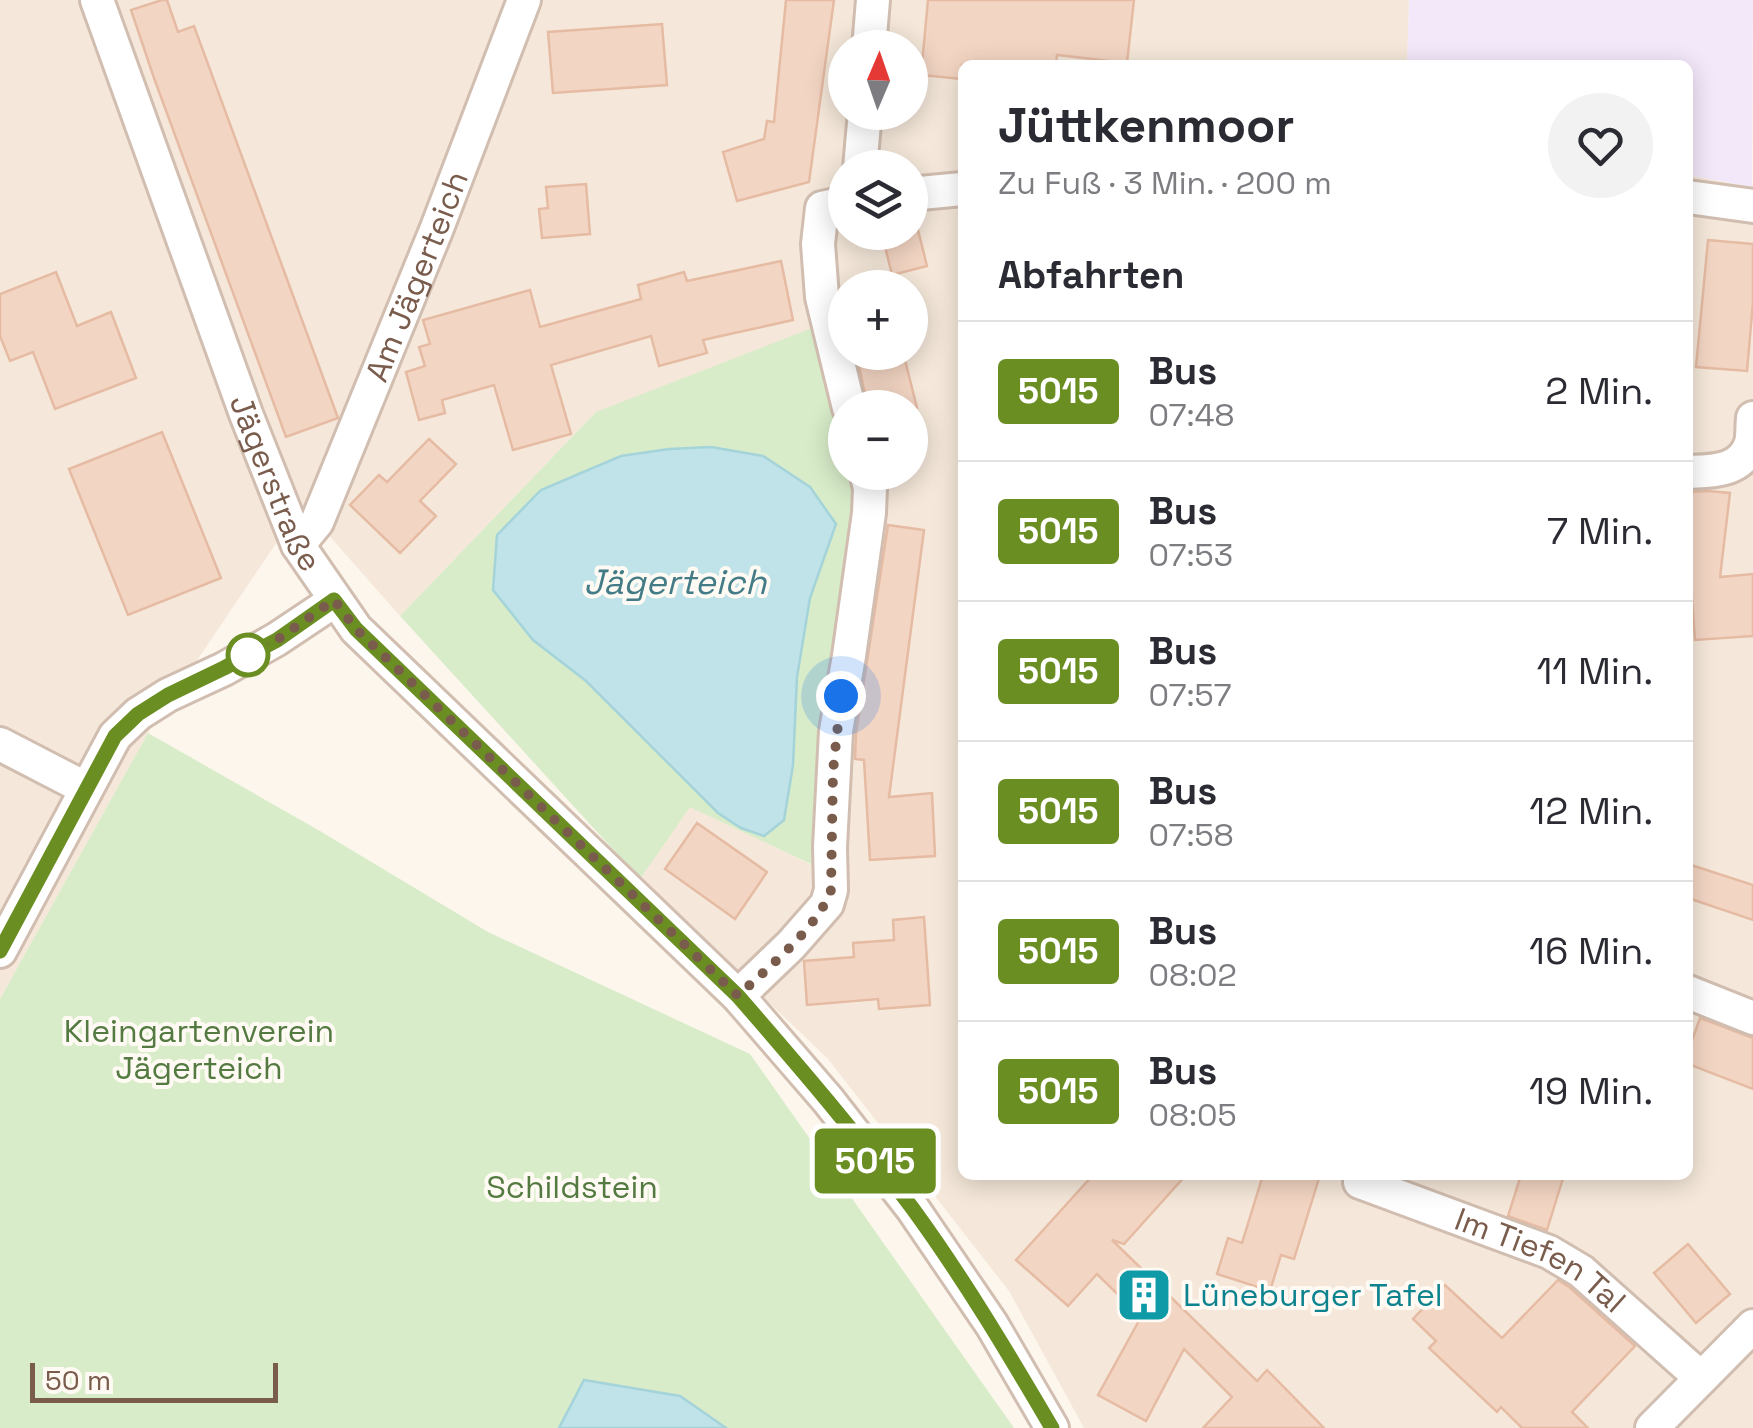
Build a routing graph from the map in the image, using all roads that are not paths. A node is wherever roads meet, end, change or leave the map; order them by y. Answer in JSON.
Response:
{"nodes":[{"id":1,"x":97,"y":0,"type":"edge"},
{"id":2,"x":524,"y":0,"type":"edge"},
{"id":3,"x":873,"y":0,"type":"edge"},
{"id":4,"x":871,"y":30,"type":"edge"},
{"id":5,"x":958,"y":188,"type":"edge"},
{"id":6,"x":928,"y":192,"type":"edge"},
{"id":7,"x":1693,"y":198,"type":"edge"},
{"id":8,"x":1753,"y":206,"type":"edge"},
{"id":9,"x":828,"y":207,"type":"edge"},
{"id":10,"x":845,"y":390,"type":"edge"},
{"id":11,"x":1753,"y":418,"type":"edge"},
{"id":12,"x":1693,"y":472,"type":"edge"},
{"id":13,"x":870,"y":490,"type":"edge"},
{"id":14,"x":298,"y":545,"type":"junction"},
{"id":15,"x":334,"y":600,"type":"junction"},
{"id":16,"x":0,"y":744,"type":"edge"},
{"id":17,"x":86,"y":788,"type":"junction"},
{"id":18,"x":0,"y":951,"type":"edge"},
{"id":19,"x":1693,"y":994,"type":"edge"},
{"id":20,"x":738,"y":996,"type":"junction"},
{"id":21,"x":1753,"y":1018,"type":"edge"},
{"id":22,"x":1361,"y":1180,"type":"edge"},
{"id":23,"x":1753,"y":1326,"type":"edge"},
{"id":24,"x":1701,"y":1378,"type":"junction"},
{"id":25,"x":1052,"y":1428,"type":"edge"},
{"id":26,"x":1652,"y":1428,"type":"edge"}],
"edges":[{"from":1,"to":14,"type":"street","name":"Jägerstraße"},
{"from":2,"to":14,"type":"street","name":"Am Jägerteich"},
{"from":3,"to":4,"type":"street"},
{"from":5,"to":6,"type":"street"},
{"from":7,"to":8,"type":"street"},
{"from":9,"to":10,"type":"street"},
{"from":11,"to":12,"type":"street"},
{"from":13,"to":20,"type":"street"},
{"from":14,"to":15,"type":"street","name":"Jägerstraße"},
{"from":15,"to":17,"type":"street"},
{"from":15,"to":20,"type":"street","name":"Jägerstraße"},
{"from":16,"to":17,"type":"street"},
{"from":17,"to":18,"type":"street"},
{"from":19,"to":21,"type":"street"},
{"from":20,"to":25,"type":"street","name":"Jägerstraße"},
{"from":22,"to":24,"type":"street","name":"Im Tiefen Tal"},
{"from":23,"to":24,"type":"street"},
{"from":24,"to":26,"type":"street"}]}
